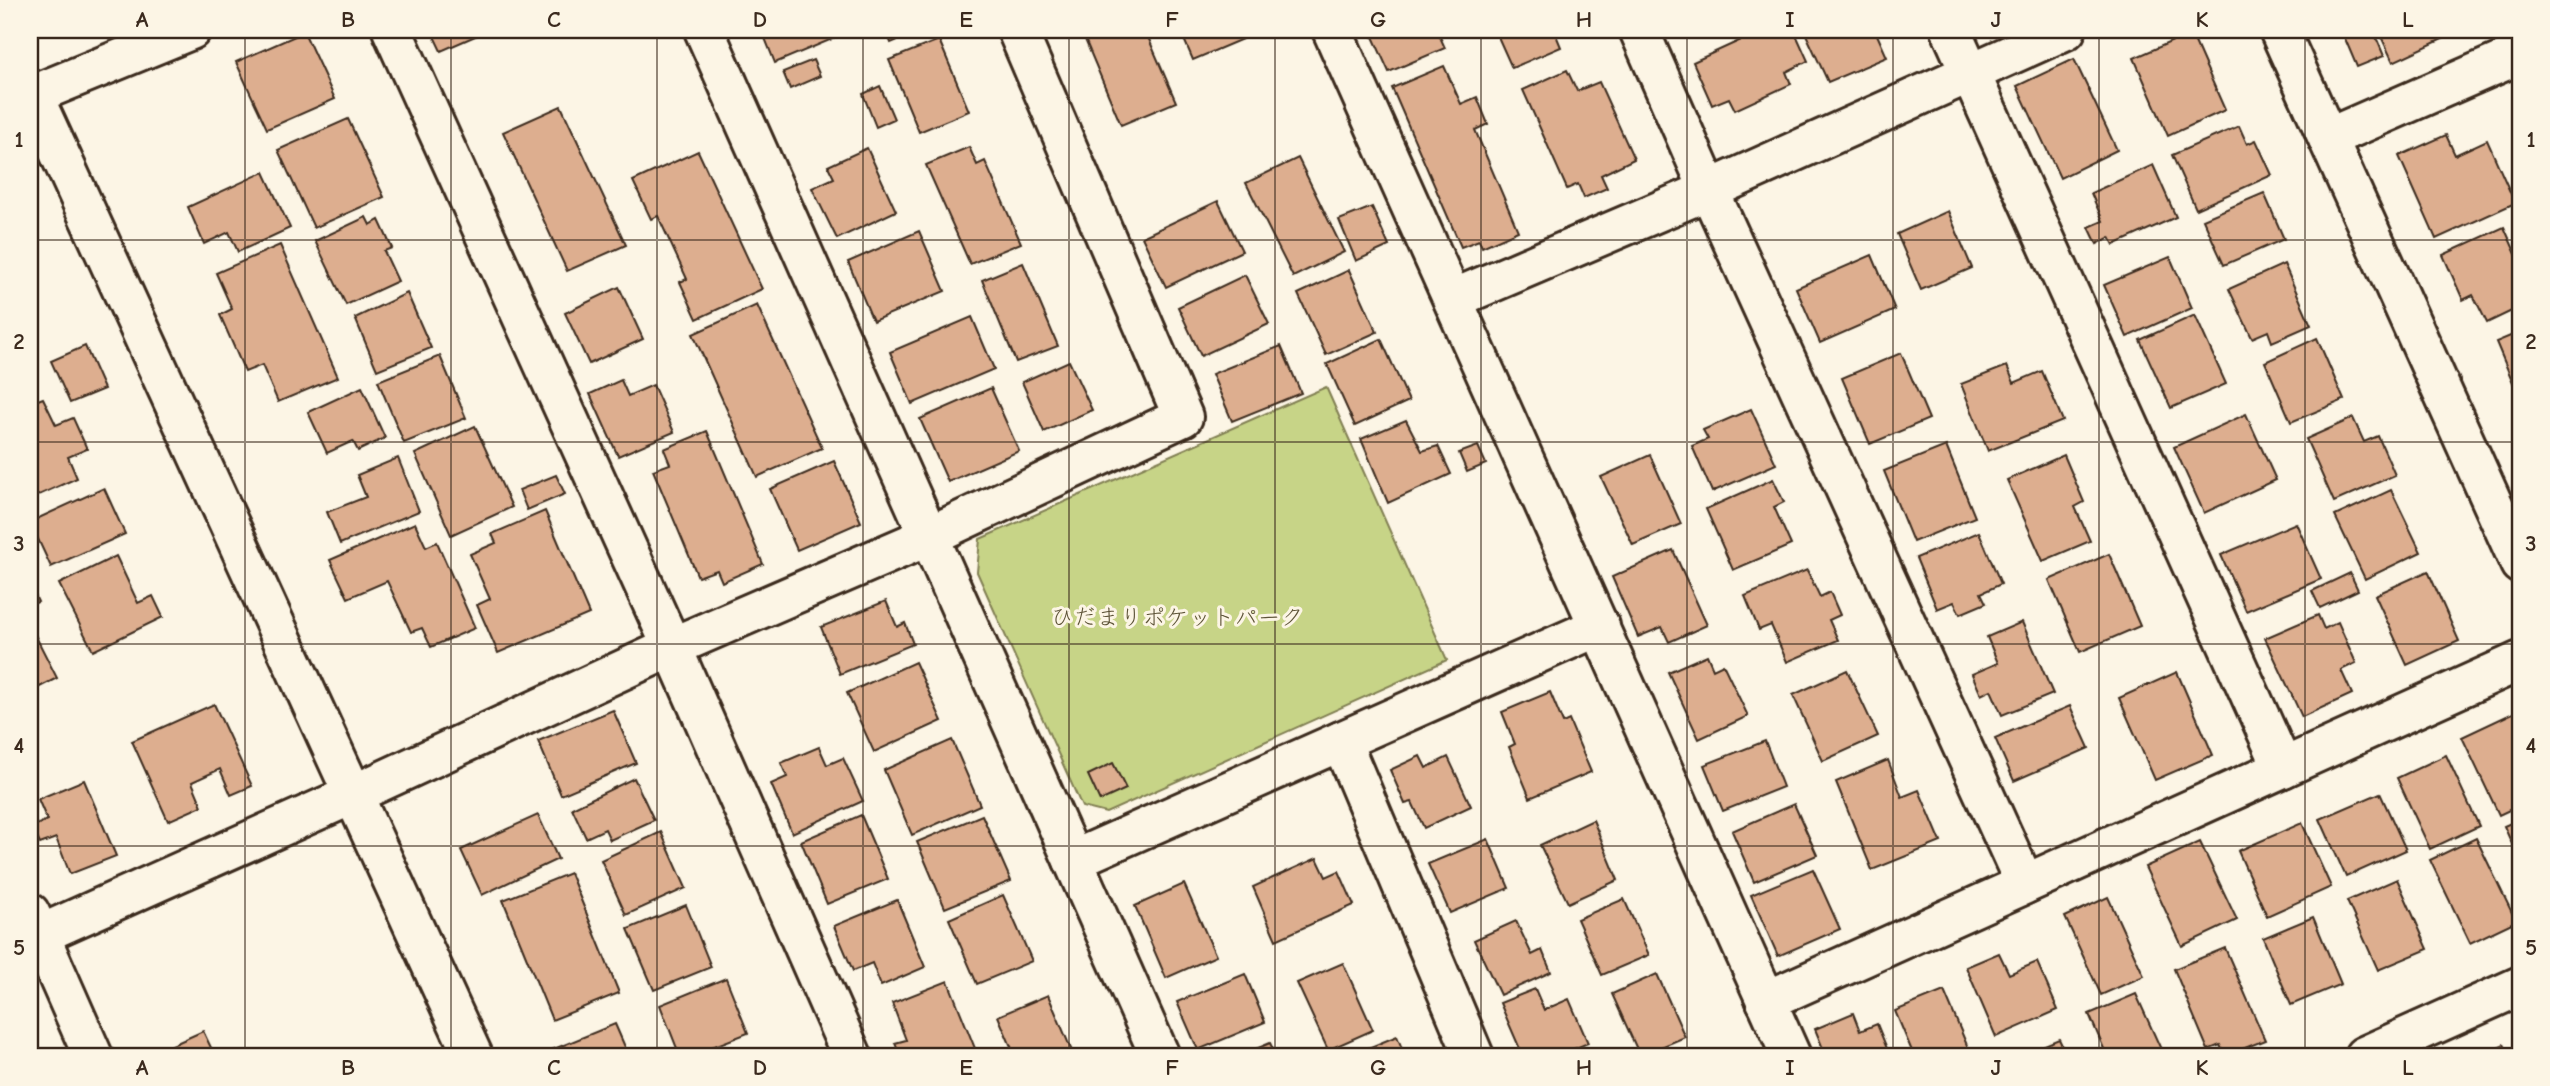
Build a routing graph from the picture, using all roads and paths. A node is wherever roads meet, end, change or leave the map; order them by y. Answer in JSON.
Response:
{"nodes":[{"id":1,"x":191,"y":30,"type":"edge"},
{"id":2,"x":392,"y":30,"type":"edge"},
{"id":3,"x":704,"y":30,"type":"edge"},
{"id":4,"x":1017,"y":30,"type":"edge"},
{"id":5,"x":1332,"y":30,"type":"edge"},
{"id":6,"x":1639,"y":30,"type":"edge"},
{"id":7,"x":1951,"y":30,"type":"edge"},
{"id":8,"x":2066,"y":30,"type":"edge"},
{"id":9,"x":2279,"y":30,"type":"edge"},
{"id":10,"x":2520,"y":54,"type":"edge"},
{"id":11,"x":1970,"y":72,"type":"junction"},
{"id":12,"x":31,"y":93,"type":"edge"},
{"id":13,"x":2328,"y":138,"type":"junction"},
{"id":14,"x":1709,"y":190,"type":"junction"},
{"id":15,"x":1453,"y":299,"type":"junction"},
{"id":16,"x":929,"y":536,"type":"junction"},
{"id":17,"x":2520,"y":564,"type":"edge"},
{"id":18,"x":1600,"y":626,"type":"junction"},
{"id":19,"x":672,"y":647,"type":"junction"},
{"id":20,"x":2520,"y":661,"type":"edge"},
{"id":21,"x":1341,"y":741,"type":"junction"},
{"id":22,"x":2283,"y":768,"type":"junction"},
{"id":23,"x":354,"y":794,"type":"junction"},
{"id":24,"x":1073,"y":860,"type":"junction"},
{"id":25,"x":2025,"y":884,"type":"junction"},
{"id":26,"x":33,"y":929,"type":"edge"},
{"id":27,"x":2520,"y":986,"type":"edge"},
{"id":28,"x":1766,"y":1001,"type":"junction"},
{"id":29,"x":93,"y":1056,"type":"edge"},
{"id":30,"x":473,"y":1056,"type":"edge"},
{"id":31,"x":852,"y":1056,"type":"edge"},
{"id":32,"x":1160,"y":1056,"type":"edge"},
{"id":33,"x":1474,"y":1056,"type":"edge"},
{"id":34,"x":1791,"y":1056,"type":"edge"},
{"id":35,"x":2364,"y":1056,"type":"edge"}],
"edges":[{"from":1,"to":12,"type":"street"},
{"from":2,"to":19,"type":"street"},
{"from":3,"to":16,"type":"street"},
{"from":4,"to":16,"type":"street"},
{"from":5,"to":15,"type":"street"},
{"from":6,"to":14,"type":"street"},
{"from":7,"to":11,"type":"street"},
{"from":8,"to":11,"type":"street"},
{"from":9,"to":13,"type":"street"},
{"from":10,"to":13,"type":"street"},
{"from":11,"to":14,"type":"street"},
{"from":11,"to":22,"type":"street"},
{"from":12,"to":23,"type":"street"},
{"from":13,"to":17,"type":"street"},
{"from":14,"to":15,"type":"street"},
{"from":14,"to":25,"type":"street"},
{"from":15,"to":18,"type":"street"},
{"from":16,"to":19,"type":"street"},
{"from":16,"to":24,"type":"street"},
{"from":18,"to":21,"type":"street"},
{"from":18,"to":28,"type":"street"},
{"from":19,"to":23,"type":"street"},
{"from":19,"to":31,"type":"street"},
{"from":20,"to":22,"type":"street"},
{"from":21,"to":24,"type":"street"},
{"from":21,"to":33,"type":"street"},
{"from":22,"to":25,"type":"street"},
{"from":23,"to":26,"type":"street"},
{"from":23,"to":30,"type":"street"},
{"from":24,"to":32,"type":"street"},
{"from":25,"to":28,"type":"street"},
{"from":26,"to":29,"type":"street"},
{"from":27,"to":35,"type":"street"},
{"from":28,"to":34,"type":"street"}]}
